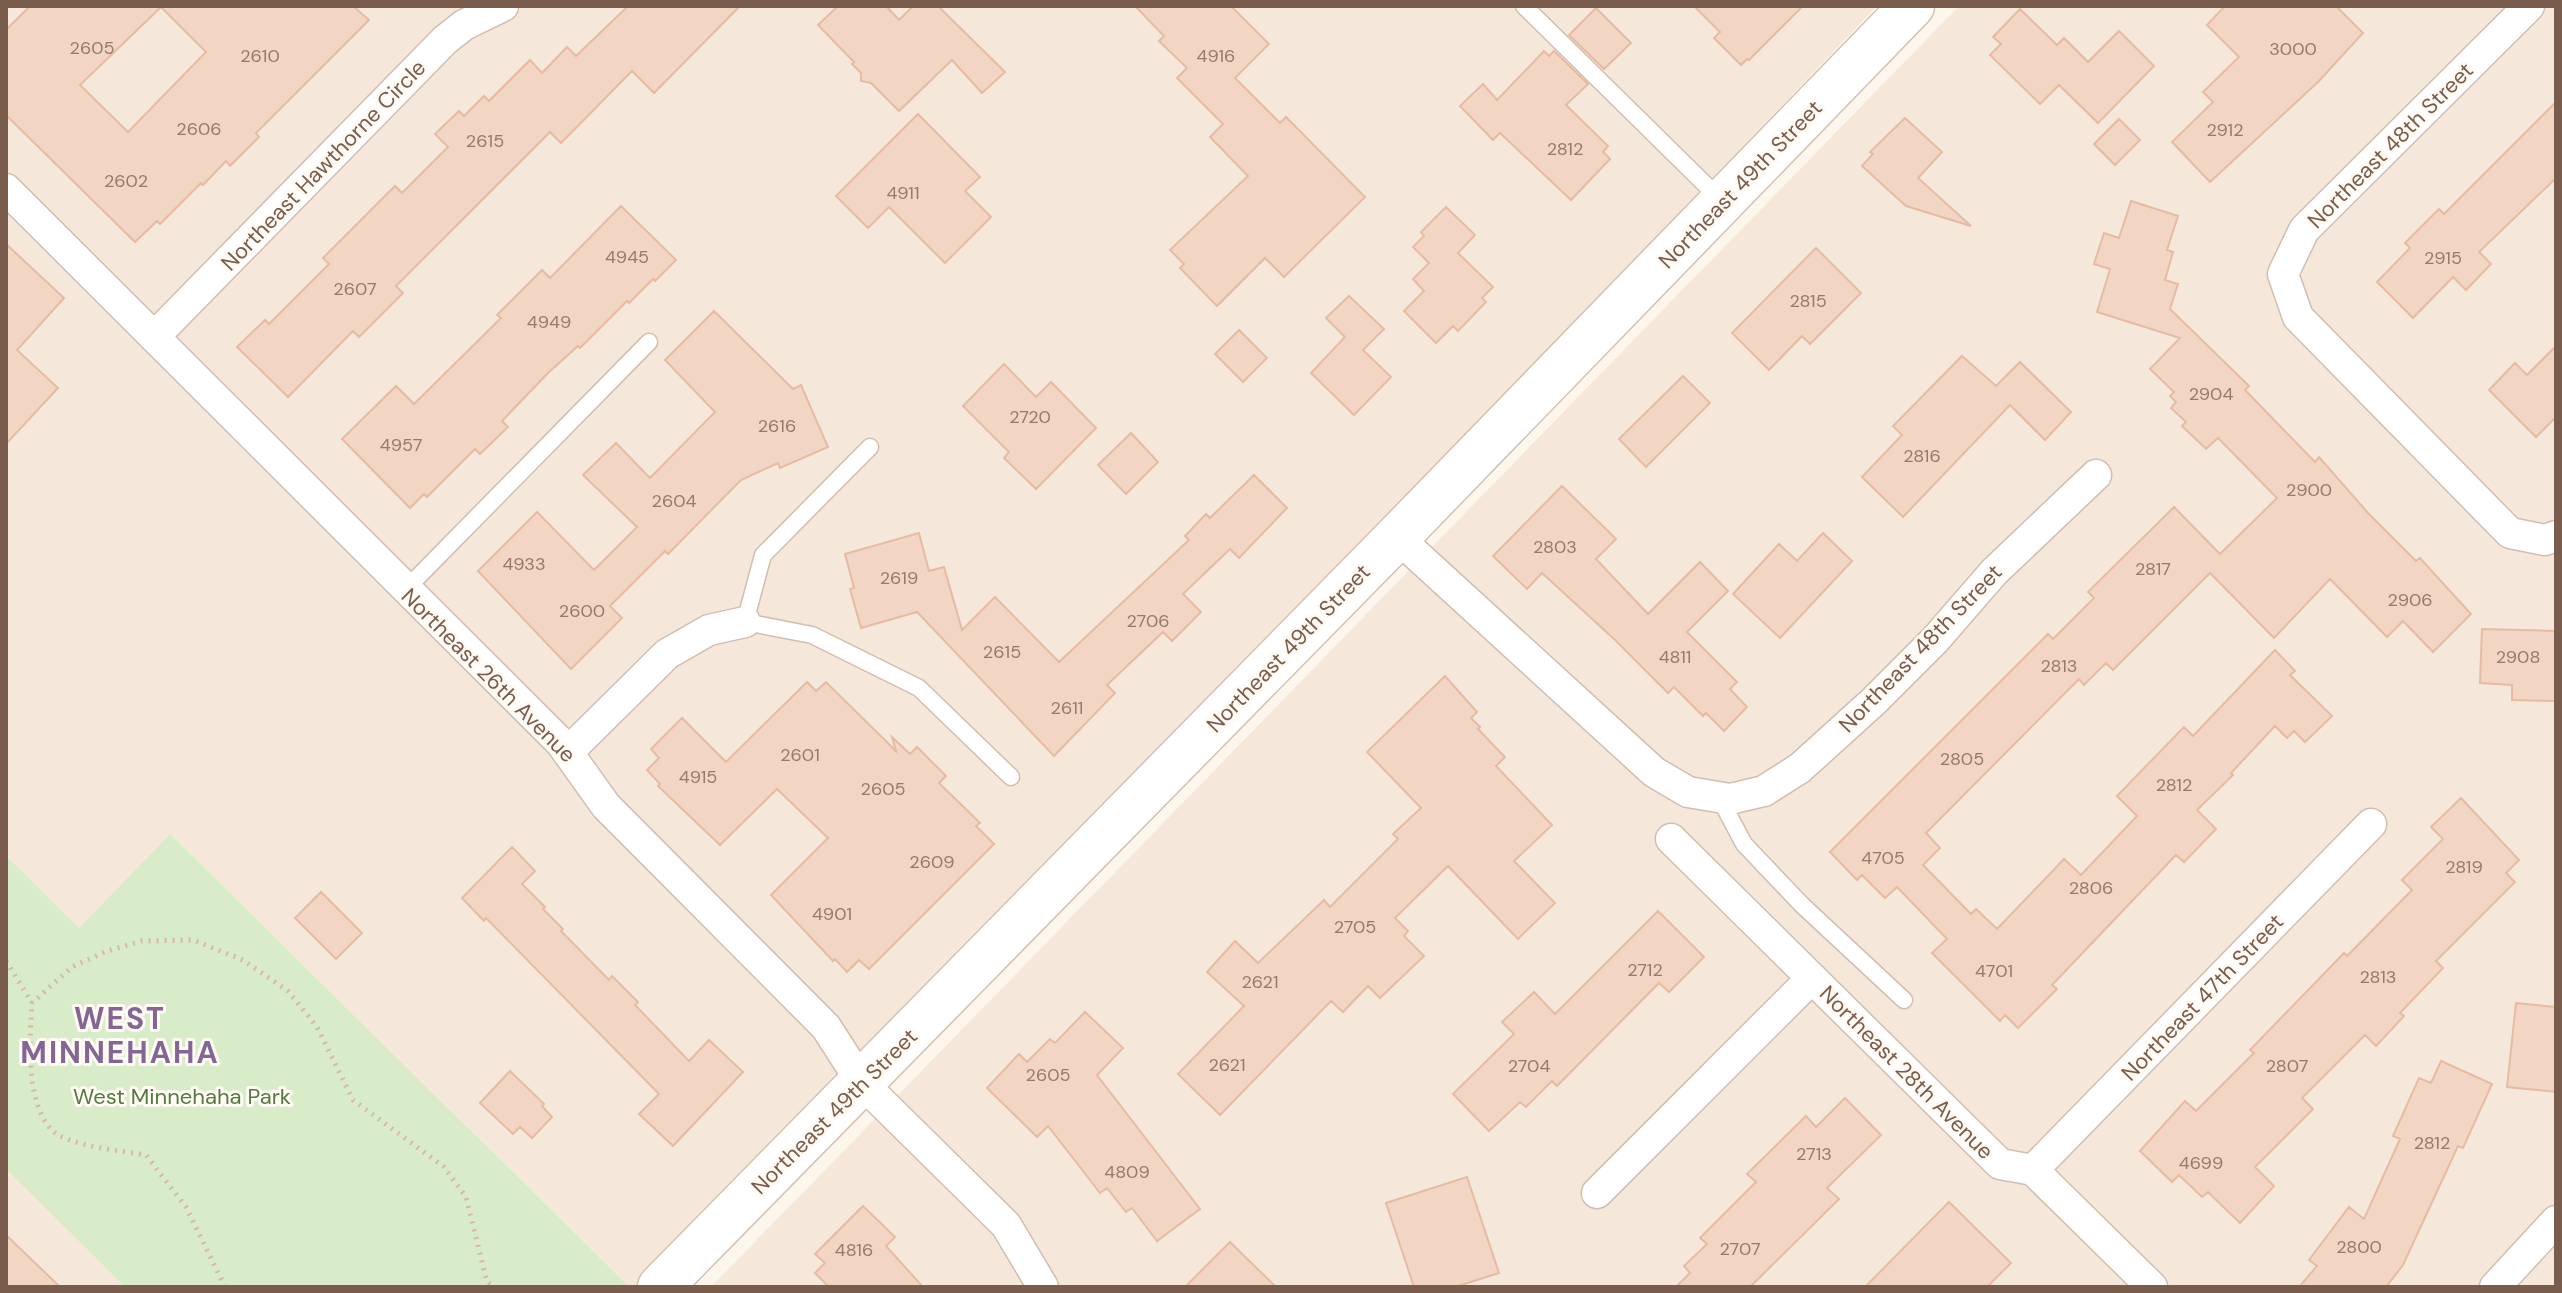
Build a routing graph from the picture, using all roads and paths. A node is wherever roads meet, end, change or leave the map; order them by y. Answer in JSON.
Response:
{"nodes":[{"id":1,"x":503,"y":6,"type":"edge"},
{"id":2,"x":1524,"y":6,"type":"edge"},
{"id":3,"x":1912,"y":6,"type":"edge"},
{"id":4,"x":2529,"y":6,"type":"edge"},
{"id":5,"x":6,"y":189,"type":"edge"},
{"id":6,"x":1723,"y":202,"type":"junction"},
{"id":7,"x":154,"y":337,"type":"junction"},
{"id":8,"x":649,"y":342,"type":"dead end"},
{"id":9,"x":870,"y":447,"type":"dead end"},
{"id":10,"x":2096,"y":475,"type":"dead end"},
{"id":11,"x":2556,"y":536,"type":"edge"},
{"id":12,"x":1397,"y":537,"type":"junction"},
{"id":13,"x":405,"y":590,"type":"junction"},
{"id":14,"x":745,"y":622,"type":"junction"},
{"id":15,"x":568,"y":752,"type":"junction"},
{"id":16,"x":1011,"y":777,"type":"dead end"},
{"id":17,"x":1725,"y":798,"type":"junction"},
{"id":18,"x":2371,"y":824,"type":"dead end"},
{"id":19,"x":1671,"y":839,"type":"dead end"},
{"id":20,"x":6,"y":961,"type":"edge"},
{"id":21,"x":1812,"y":978,"type":"junction"},
{"id":22,"x":1904,"y":1000,"type":"dead end"},
{"id":23,"x":32,"y":1003,"type":"junction"},
{"id":24,"x":862,"y":1083,"type":"junction"},
{"id":25,"x":2033,"y":1170,"type":"junction"},
{"id":26,"x":1597,"y":1193,"type":"dead end"},
{"id":27,"x":2556,"y":1221,"type":"edge"},
{"id":28,"x":2140,"y":1283,"type":"edge"},
{"id":29,"x":486,"y":1285,"type":"edge"},
{"id":30,"x":225,"y":1287,"type":"edge"},
{"id":31,"x":494,"y":1287,"type":"edge"},
{"id":32,"x":660,"y":1287,"type":"edge"},
{"id":33,"x":1043,"y":1287,"type":"edge"},
{"id":34,"x":2495,"y":1287,"type":"edge"}],
"edges":[{"from":1,"to":7,"type":"street","name":"Northeast Hawthorne Circle"},
{"from":2,"to":6,"type":"lane"},
{"from":3,"to":6,"type":"street","name":"Northeast 49th Street"},
{"from":4,"to":11,"type":"street","name":"Northeast 48th Street"},
{"from":5,"to":7,"type":"street","name":"Northeast 26th Avenue"},
{"from":6,"to":12,"type":"street","name":"Northeast 49th Street"},
{"from":7,"to":13,"type":"street","name":"Northeast 26th Avenue"},
{"from":8,"to":13,"type":"lane"},
{"from":9,"to":14,"type":"lane"},
{"from":10,"to":17,"type":"street","name":"Northeast 48th Street"},
{"from":12,"to":17,"type":"street"},
{"from":12,"to":24,"type":"street","name":"Northeast 49th Street"},
{"from":13,"to":15,"type":"street","name":"Northeast 26th Avenue"},
{"from":14,"to":15,"type":"street"},
{"from":14,"to":16,"type":"lane"},
{"from":15,"to":24,"type":"street","name":"Northeast 26th Avenue"},
{"from":17,"to":22,"type":"lane"},
{"from":18,"to":25,"type":"street","name":"Northeast 47th Street"},
{"from":19,"to":21,"type":"street","name":"Northeast 28th Avenue"},
{"from":20,"to":23,"type":"path"},
{"from":21,"to":25,"type":"street","name":"Northeast 28th Avenue"},
{"from":21,"to":26,"type":"street"},
{"from":23,"to":29,"type":"path"},
{"from":23,"to":30,"type":"path"},
{"from":24,"to":32,"type":"street","name":"Northeast 49th Street"},
{"from":24,"to":33,"type":"street","name":"Northeast 26th Avenue"},
{"from":25,"to":28,"type":"street","name":"Northeast 28th Avenue"},
{"from":27,"to":34,"type":"street"},
{"from":29,"to":31,"type":"path"}]}
